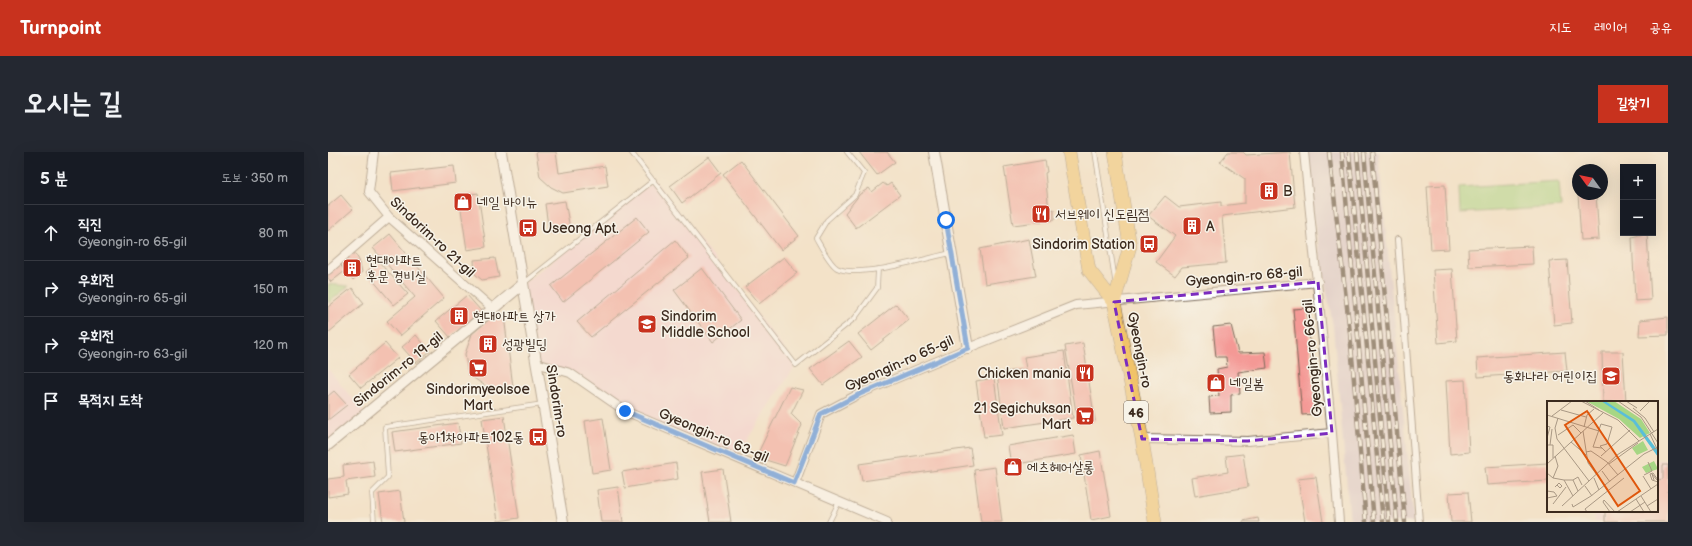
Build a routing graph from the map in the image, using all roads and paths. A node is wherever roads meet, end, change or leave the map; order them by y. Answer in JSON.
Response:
{"nodes":[{"id":1,"x":374,"y":152,"type":"edge"},
{"id":2,"x":501,"y":152,"type":"edge"},
{"id":3,"x":631,"y":152,"type":"edge"},
{"id":4,"x":847,"y":152,"type":"edge"},
{"id":5,"x":934,"y":152,"type":"edge"},
{"id":6,"x":1070,"y":152,"type":"edge"},
{"id":7,"x":1095,"y":152,"type":"edge"},
{"id":8,"x":1115,"y":152,"type":"edge"},
{"id":9,"x":1304,"y":152,"type":"edge"},
{"id":10,"x":654,"y":180,"type":"junction"},
{"id":11,"x":389,"y":217,"type":"junction"},
{"id":12,"x":1398,"y":240,"type":"dead end"},
{"id":13,"x":951,"y":253,"type":"junction"},
{"id":14,"x":878,"y":269,"type":"junction"},
{"id":15,"x":328,"y":270,"type":"edge"},
{"id":16,"x":1318,"y":282,"type":"junction"},
{"id":17,"x":523,"y":284,"type":"junction"},
{"id":18,"x":1116,"y":297,"type":"junction"},
{"id":19,"x":493,"y":309,"type":"junction"},
{"id":20,"x":968,"y":348,"type":"junction"},
{"id":21,"x":536,"y":363,"type":"junction"},
{"id":22,"x":543,"y":404,"type":"junction"},
{"id":23,"x":1332,"y":433,"type":"junction"},
{"id":24,"x":1142,"y":439,"type":"junction"},
{"id":25,"x":328,"y":445,"type":"edge"},
{"id":26,"x":794,"y":483,"type":"junction"},
{"id":27,"x":840,"y":502,"type":"junction"},
{"id":28,"x":374,"y":522,"type":"edge"},
{"id":29,"x":563,"y":522,"type":"edge"},
{"id":30,"x":829,"y":522,"type":"edge"},
{"id":31,"x":887,"y":522,"type":"edge"},
{"id":32,"x":1155,"y":522,"type":"edge"},
{"id":33,"x":1339,"y":522,"type":"edge"},
{"id":34,"x":1419,"y":522,"type":"edge"}],
"edges":[{"from":1,"to":11,"type":"street","name":"Sindorim-ro 21-gil"},
{"from":2,"to":17,"type":"street","name":"Sindorim-ro"},
{"from":3,"to":10,"type":"lane"},
{"from":4,"to":14,"type":"lane"},
{"from":5,"to":13,"type":"street","name":"Gyeongin-ro 65-gil"},
{"from":6,"to":18,"type":"main road","name":"Gyeongin-ro","number":"46"},
{"from":7,"to":18,"type":"lane"},
{"from":8,"to":18,"type":"main road","name":"Gyeongin-ro","number":"46"},
{"from":9,"to":16,"type":"street","name":"Gyeongin-ro 68-gil"},
{"from":10,"to":14,"type":"lane"},
{"from":10,"to":17,"type":"lane"},
{"from":11,"to":15,"type":"street"},
{"from":11,"to":19,"type":"street","name":"Sindorim-ro 21-gil"},
{"from":12,"to":34,"type":"street"},
{"from":13,"to":14,"type":"lane"},
{"from":13,"to":20,"type":"street","name":"Gyeongin-ro 65-gil"},
{"from":16,"to":18,"type":"street","name":"Gyeongin-ro 68-gil"},
{"from":16,"to":23,"type":"street","name":"Gyeongin-ro 66-gil"},
{"from":17,"to":19,"type":"street","name":"Sindorim-ro 19-gil"},
{"from":17,"to":21,"type":"street","name":"Sindorim-ro"},
{"from":18,"to":20,"type":"street","name":"Gyeongin-ro 65-gil"},
{"from":18,"to":24,"type":"main road","name":"Gyeongin-ro","number":"46"},
{"from":19,"to":25,"type":"street","name":"Sindorim-ro 19-gil"},
{"from":20,"to":26,"type":"street","name":"Gyeongin-ro 65-gil"},
{"from":21,"to":22,"type":"street","name":"Sindorim-ro"},
{"from":21,"to":26,"type":"street","name":"Gyeongin-ro 63-gil"},
{"from":22,"to":28,"type":"lane"},
{"from":22,"to":29,"type":"street","name":"Sindorim-ro"},
{"from":23,"to":24,"type":"street","name":"Gyeongin-ro 66-gil"},
{"from":23,"to":33,"type":"street","name":"Gyeongin-ro 66-gil"},
{"from":24,"to":32,"type":"main road","name":"Gyeongin-ro","number":"46"},
{"from":26,"to":27,"type":"street","name":"Gyeongin-ro 63-gil"},
{"from":27,"to":30,"type":"lane"},
{"from":27,"to":31,"type":"street","name":"Gyeongin-ro 63-gil"}]}
